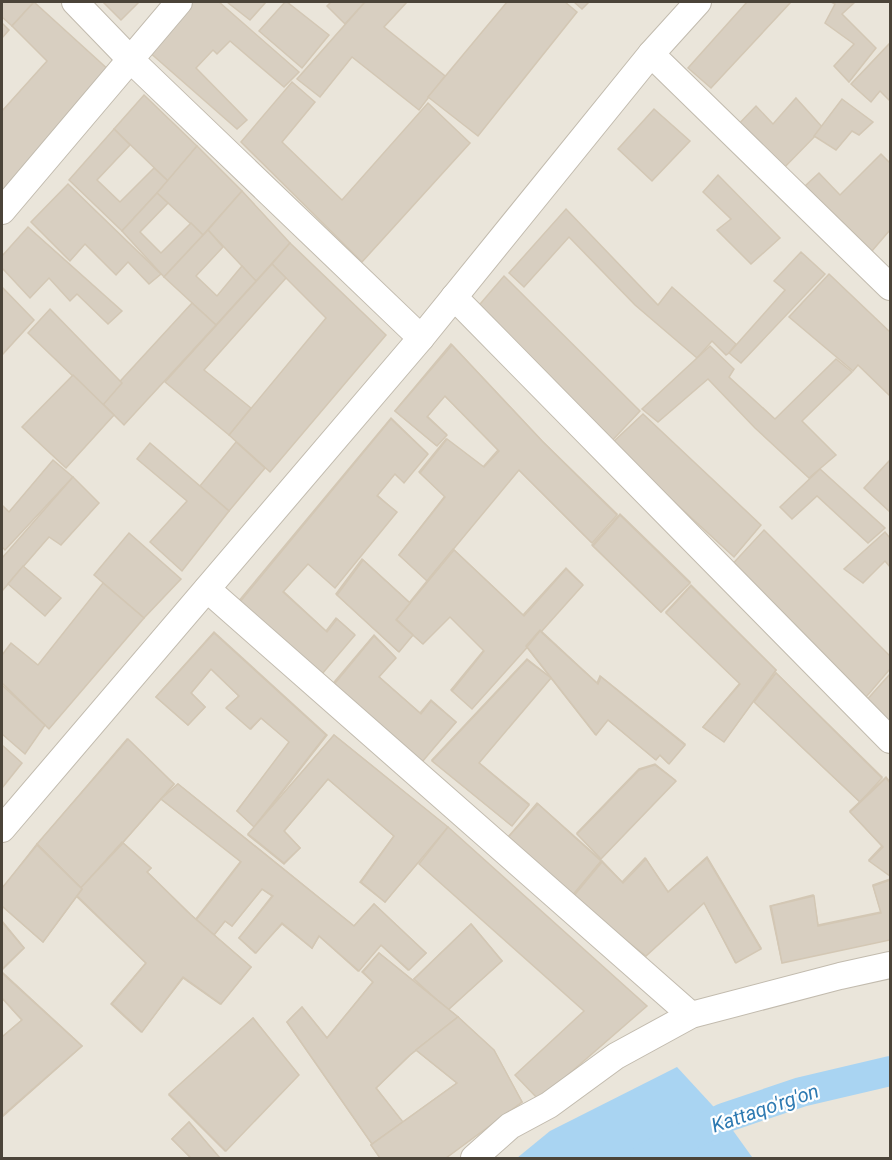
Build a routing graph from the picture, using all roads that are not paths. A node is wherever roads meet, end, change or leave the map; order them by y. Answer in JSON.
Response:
{"nodes":[{"id":1,"x":75,"y":2,"type":"edge"},
{"id":2,"x":179,"y":2,"type":"edge"},
{"id":3,"x":698,"y":2,"type":"edge"},
{"id":4,"x":651,"y":54,"type":"junction"},
{"id":5,"x":131,"y":60,"type":"junction"},
{"id":6,"x":2,"y":211,"type":"edge"},
{"id":7,"x":890,"y":286,"type":"edge"},
{"id":8,"x":454,"y":297,"type":"junction"},
{"id":9,"x":421,"y":338,"type":"junction"},
{"id":10,"x":207,"y":588,"type":"junction"},
{"id":11,"x":891,"y":740,"type":"edge"},
{"id":12,"x":2,"y":829,"type":"edge"},
{"id":13,"x":891,"y":965,"type":"edge"},
{"id":14,"x":691,"y":1015,"type":"junction"},
{"id":15,"x":474,"y":1158,"type":"edge"}],
"edges":[{"from":1,"to":5,"type":"street"},
{"from":2,"to":5,"type":"street"},
{"from":3,"to":4,"type":"street"},
{"from":4,"to":7,"type":"street"},
{"from":4,"to":8,"type":"street"},
{"from":5,"to":6,"type":"street"},
{"from":5,"to":9,"type":"street"},
{"from":8,"to":9,"type":"street"},
{"from":8,"to":11,"type":"street"},
{"from":9,"to":10,"type":"street"},
{"from":10,"to":12,"type":"street"},
{"from":10,"to":14,"type":"street"},
{"from":13,"to":14,"type":"street"},
{"from":14,"to":15,"type":"street"}]}
